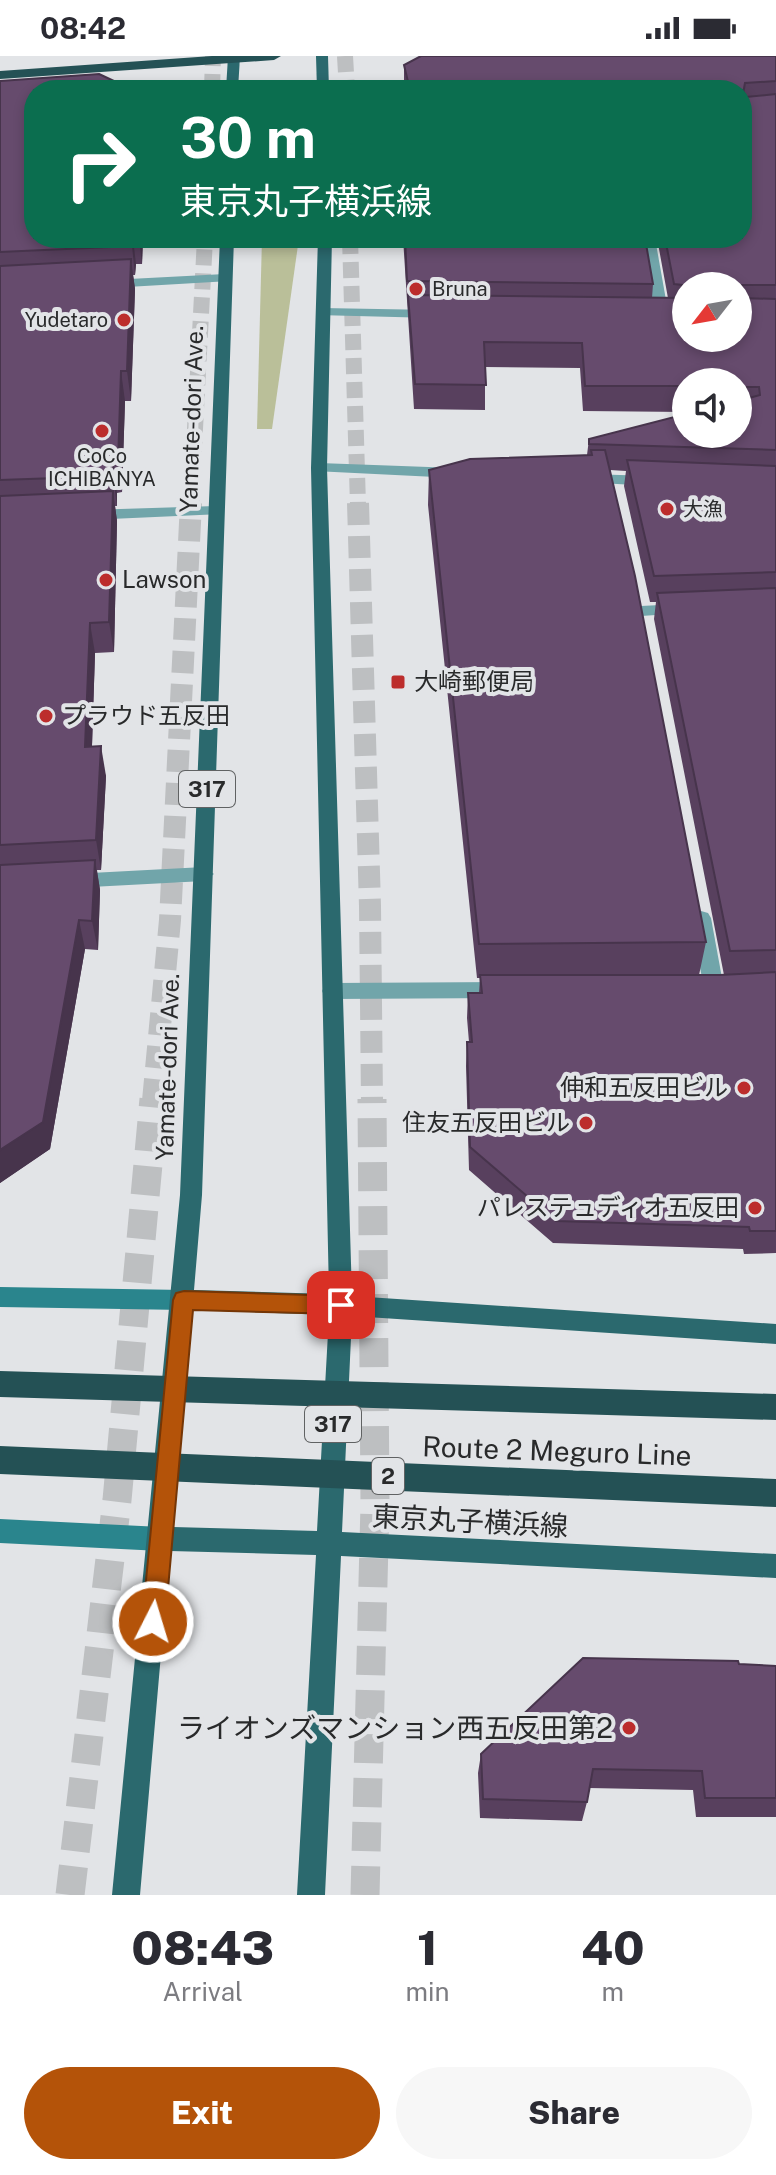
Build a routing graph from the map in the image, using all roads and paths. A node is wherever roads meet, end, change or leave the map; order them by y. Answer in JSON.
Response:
{"nodes":[{"id":1,"x":274,"y":56,"type":"edge"},
{"id":2,"x":322,"y":56,"type":"edge"},
{"id":3,"x":234,"y":58,"type":"edge"},
{"id":4,"x":0,"y":75,"type":"edge"},
{"id":5,"x":233,"y":80,"type":"edge"},
{"id":6,"x":323,"y":80,"type":"edge"},
{"id":7,"x":226,"y":248,"type":"edge"},
{"id":8,"x":325,"y":248,"type":"edge"},
{"id":9,"x":650,"y":248,"type":"edge"},
{"id":10,"x":225,"y":278,"type":"junction"},
{"id":11,"x":91,"y":285,"type":"edge"},
{"id":12,"x":322,"y":312,"type":"junction"},
{"id":13,"x":442,"y":314,"type":"edge"},
{"id":14,"x":660,"y":317,"type":"edge"},
{"id":15,"x":319,"y":468,"type":"junction"},
{"id":16,"x":476,"y":474,"type":"edge"},
{"id":17,"x":566,"y":478,"type":"edge"},
{"id":18,"x":671,"y":482,"type":"edge"},
{"id":19,"x":216,"y":511,"type":"junction"},
{"id":20,"x":73,"y":515,"type":"edge"},
{"id":21,"x":701,"y":608,"type":"edge"},
{"id":22,"x":641,"y":611,"type":"edge"},
{"id":23,"x":204,"y":874,"type":"junction"},
{"id":24,"x":46,"y":883,"type":"edge"},
{"id":25,"x":697,"y":898,"type":"edge"},
{"id":26,"x":714,"y":989,"type":"edge"},
{"id":27,"x":523,"y":990,"type":"edge"},
{"id":28,"x":332,"y":991,"type":"junction"},
{"id":29,"x":0,"y":1297,"type":"edge"},
{"id":30,"x":184,"y":1300,"type":"junction"},
{"id":31,"x":341,"y":1305,"type":"junction"},
{"id":32,"x":776,"y":1334,"type":"edge"},
{"id":33,"x":0,"y":1384,"type":"edge"},
{"id":34,"x":776,"y":1407,"type":"edge"},
{"id":35,"x":0,"y":1460,"type":"edge"},
{"id":36,"x":776,"y":1493,"type":"edge"},
{"id":37,"x":0,"y":1531,"type":"edge"},
{"id":38,"x":161,"y":1539,"type":"junction"},
{"id":39,"x":326,"y":1543,"type":"junction"},
{"id":40,"x":776,"y":1566,"type":"edge"},
{"id":41,"x":126,"y":1895,"type":"edge"},
{"id":42,"x":311,"y":1895,"type":"edge"}],
"edges":[{"from":1,"to":3,"type":"highway"},
{"from":2,"to":6,"type":"main road"},
{"from":3,"to":4,"type":"highway"},
{"from":3,"to":5,"type":"main road"},
{"from":7,"to":10,"type":"main road","name":"Yamate-dori Ave.","number":"317"},
{"from":8,"to":12,"type":"main road","number":"317"},
{"from":9,"to":14,"type":"street"},
{"from":10,"to":11,"type":"street"},
{"from":10,"to":19,"type":"main road","name":"Yamate-dori Ave.","number":"317"},
{"from":12,"to":13,"type":"street"},
{"from":12,"to":15,"type":"main road","number":"317"},
{"from":15,"to":16,"type":"street"},
{"from":15,"to":28,"type":"main road","number":"317"},
{"from":17,"to":18,"type":"street"},
{"from":19,"to":20,"type":"street"},
{"from":19,"to":23,"type":"main road","name":"Yamate-dori Ave.","number":"317"},
{"from":21,"to":22,"type":"street"},
{"from":23,"to":24,"type":"street"},
{"from":23,"to":30,"type":"main road","name":"Yamate-dori Ave.","number":"317"},
{"from":25,"to":26,"type":"street"},
{"from":27,"to":28,"type":"street"},
{"from":28,"to":31,"type":"main road","number":"317"},
{"from":29,"to":30,"type":"main road"},
{"from":30,"to":31,"type":"main road"},
{"from":30,"to":38,"type":"main road","name":"Yamate-dori Ave.","number":"317"},
{"from":31,"to":32,"type":"main road"},
{"from":31,"to":39,"type":"main road","number":"317"},
{"from":33,"to":34,"type":"highway","name":"Route 2 Meguro Line"},
{"from":35,"to":36,"type":"highway","name":"Route 2 Meguro Line","number":"2"},
{"from":37,"to":38,"type":"main road"},
{"from":38,"to":39,"type":"main road","name":"東京丸子横浜線"},
{"from":38,"to":41,"type":"main road","name":"Yamate-dori Ave.","number":"317"},
{"from":39,"to":40,"type":"main road","name":"東京丸子横浜線"},
{"from":39,"to":42,"type":"main road","number":"317"}]}
